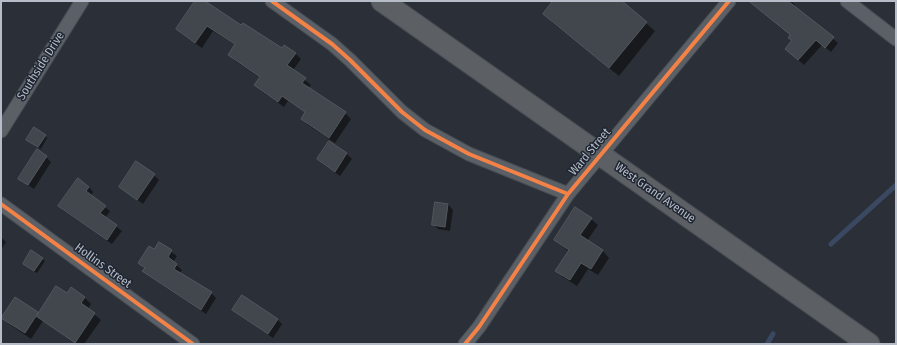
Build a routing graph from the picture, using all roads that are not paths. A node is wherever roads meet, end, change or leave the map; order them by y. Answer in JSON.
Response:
{"nodes":[{"id":1,"x":82,"y":1,"type":"edge"},
{"id":2,"x":272,"y":1,"type":"edge"},
{"id":3,"x":382,"y":1,"type":"edge"},
{"id":4,"x":730,"y":1,"type":"edge"},
{"id":5,"x":847,"y":1,"type":"edge"},
{"id":6,"x":896,"y":39,"type":"edge"},
{"id":7,"x":1,"y":131,"type":"edge"},
{"id":8,"x":600,"y":155,"type":"junction"},
{"id":9,"x":568,"y":194,"type":"junction"},
{"id":10,"x":1,"y":204,"type":"edge"},
{"id":11,"x":193,"y":344,"type":"edge"},
{"id":12,"x":465,"y":344,"type":"edge"},
{"id":13,"x":869,"y":344,"type":"edge"}],
"edges":[{"from":1,"to":7,"type":"street","name":"Southside Drive"},
{"from":2,"to":9,"type":"street"},
{"from":3,"to":8,"type":"highway","name":"West Grand Avenue"},
{"from":4,"to":8,"type":"street","name":"Ward Street"},
{"from":5,"to":6,"type":"street"},
{"from":8,"to":9,"type":"street","name":"Ward Street"},
{"from":8,"to":13,"type":"highway","name":"West Grand Avenue"},
{"from":9,"to":12,"type":"street","name":"Ward Street"},
{"from":10,"to":11,"type":"street","name":"Hollins Street"}]}
